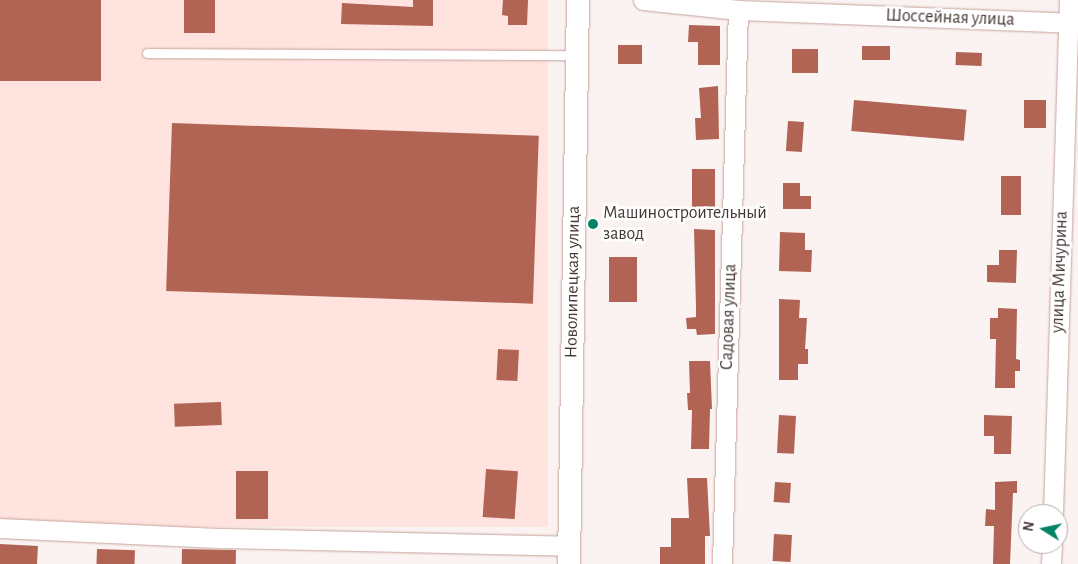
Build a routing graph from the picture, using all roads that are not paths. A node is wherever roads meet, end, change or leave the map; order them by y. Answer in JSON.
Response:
{"nodes":[{"id":1,"x":578,"y":0,"type":"edge"},
{"id":2,"x":643,"y":0,"type":"edge"},
{"id":3,"x":1069,"y":0,"type":"edge"},
{"id":4,"x":738,"y":10,"type":"junction"},
{"id":5,"x":1073,"y":23,"type":"edge"},
{"id":6,"x":147,"y":53,"type":"dead end"},
{"id":7,"x":577,"y":55,"type":"junction"},
{"id":8,"x":1072,"y":90,"type":"edge"},
{"id":9,"x":1053,"y":504,"type":"edge"},
{"id":10,"x":0,"y":528,"type":"edge"},
{"id":11,"x":569,"y":555,"type":"edge"},
{"id":12,"x":722,"y":564,"type":"edge"}],
"edges":[{"from":1,"to":7,"type":"street","name":"Новолипецкая улица"},
{"from":2,"to":4,"type":"street","name":"Шоссейная улица"},
{"from":3,"to":5,"type":"street","name":"улица Мичурина"},
{"from":4,"to":5,"type":"street","name":"Шоссейная улица"},
{"from":4,"to":12,"type":"street","name":"Садовая улица"},
{"from":5,"to":8,"type":"street","name":"улица Мичурина"},
{"from":6,"to":7,"type":"lane"},
{"from":7,"to":11,"type":"street","name":"Новолипецкая улица"},
{"from":8,"to":9,"type":"street","name":"улица Мичурина"},
{"from":10,"to":11,"type":"street"}]}
